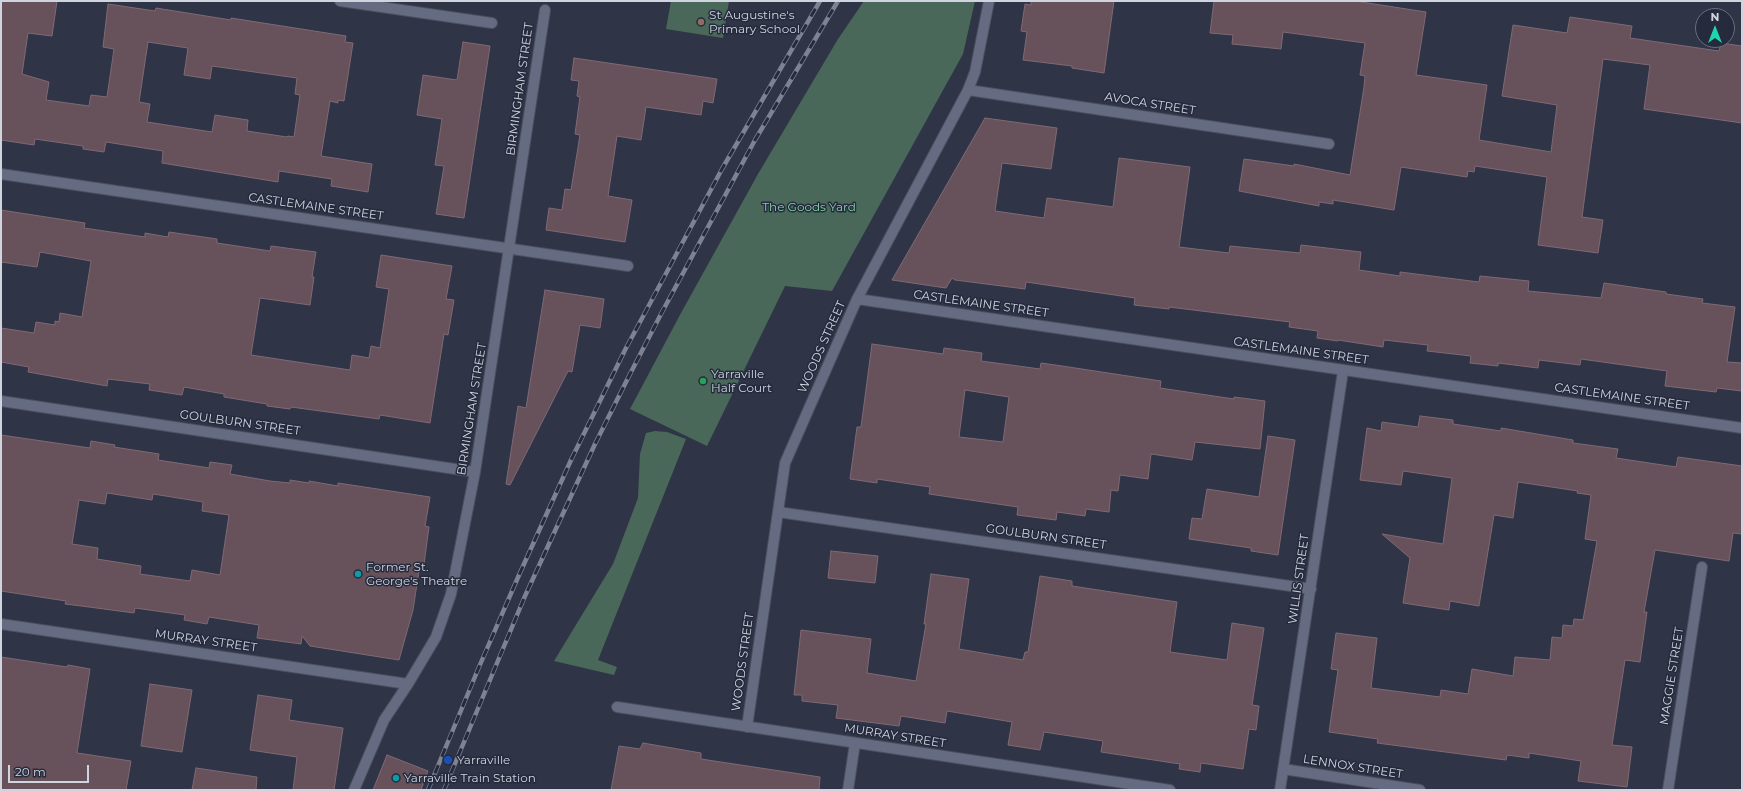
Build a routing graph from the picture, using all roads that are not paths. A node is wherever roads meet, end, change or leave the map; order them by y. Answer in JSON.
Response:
{"nodes":[{"id":1,"x":340,"y":1,"type":"edge"},
{"id":2,"x":989,"y":1,"type":"edge"},
{"id":3,"x":545,"y":10,"type":"dead end"},
{"id":4,"x":492,"y":23,"type":"dead end"},
{"id":5,"x":968,"y":90,"type":"junction"},
{"id":6,"x":1329,"y":144,"type":"dead end"},
{"id":7,"x":1,"y":174,"type":"edge"},
{"id":8,"x":510,"y":249,"type":"junction"},
{"id":9,"x":628,"y":266,"type":"dead end"},
{"id":10,"x":857,"y":299,"type":"junction"},
{"id":11,"x":1343,"y":371,"type":"junction"},
{"id":12,"x":1,"y":401,"type":"edge"},
{"id":13,"x":1742,"y":428,"type":"edge"},
{"id":14,"x":475,"y":472,"type":"junction"},
{"id":15,"x":778,"y":512,"type":"junction"},
{"id":16,"x":1702,"y":567,"type":"dead end"},
{"id":17,"x":1311,"y":588,"type":"junction"},
{"id":18,"x":1,"y":624,"type":"edge"},
{"id":19,"x":408,"y":684,"type":"junction"},
{"id":20,"x":617,"y":707,"type":"dead end"},
{"id":21,"x":747,"y":727,"type":"junction"},
{"id":22,"x":855,"y":743,"type":"junction"},
{"id":23,"x":1283,"y":769,"type":"junction"},
{"id":24,"x":354,"y":790,"type":"edge"},
{"id":25,"x":848,"y":790,"type":"edge"},
{"id":26,"x":1170,"y":790,"type":"edge"},
{"id":27,"x":1280,"y":790,"type":"edge"},
{"id":28,"x":1420,"y":790,"type":"edge"},
{"id":29,"x":1668,"y":790,"type":"edge"}],
"edges":[{"from":1,"to":4,"type":"street"},
{"from":2,"to":5,"type":"street","name":"WOODS STREET"},
{"from":3,"to":8,"type":"street","name":"BIRMINGHAM STREET"},
{"from":5,"to":6,"type":"street","name":"AVOCA STREET"},
{"from":5,"to":10,"type":"street","name":"WOODS STREET"},
{"from":7,"to":8,"type":"street","name":"CASTLEMAINE STREET"},
{"from":8,"to":9,"type":"street","name":"CASTLEMAINE STREET"},
{"from":8,"to":14,"type":"street","name":"BIRMINGHAM STREET"},
{"from":10,"to":11,"type":"street","name":"CASTLEMAINE STREET"},
{"from":10,"to":15,"type":"street","name":"WOODS STREET"},
{"from":11,"to":13,"type":"street","name":"CASTLEMAINE STREET"},
{"from":11,"to":17,"type":"street","name":"WILLIS STREET"},
{"from":12,"to":14,"type":"street","name":"GOULBURN STREET"},
{"from":14,"to":19,"type":"street","name":"BIRMINGHAM STREET"},
{"from":15,"to":17,"type":"street","name":"GOULBURN STREET"},
{"from":15,"to":21,"type":"street","name":"WOODS STREET"},
{"from":16,"to":29,"type":"street","name":"MAGGIE STREET"},
{"from":17,"to":23,"type":"street","name":"WILLIS STREET"},
{"from":18,"to":19,"type":"street","name":"MURRAY STREET"},
{"from":19,"to":24,"type":"street","name":"BIRMINGHAM STREET"},
{"from":20,"to":21,"type":"street","name":"MURRAY STREET"},
{"from":21,"to":22,"type":"street","name":"MURRAY STREET"},
{"from":22,"to":25,"type":"street"},
{"from":22,"to":26,"type":"street","name":"MURRAY STREET"},
{"from":23,"to":27,"type":"street","name":"WILLIS STREET"},
{"from":23,"to":28,"type":"street","name":"LENNOX STREET"}]}
